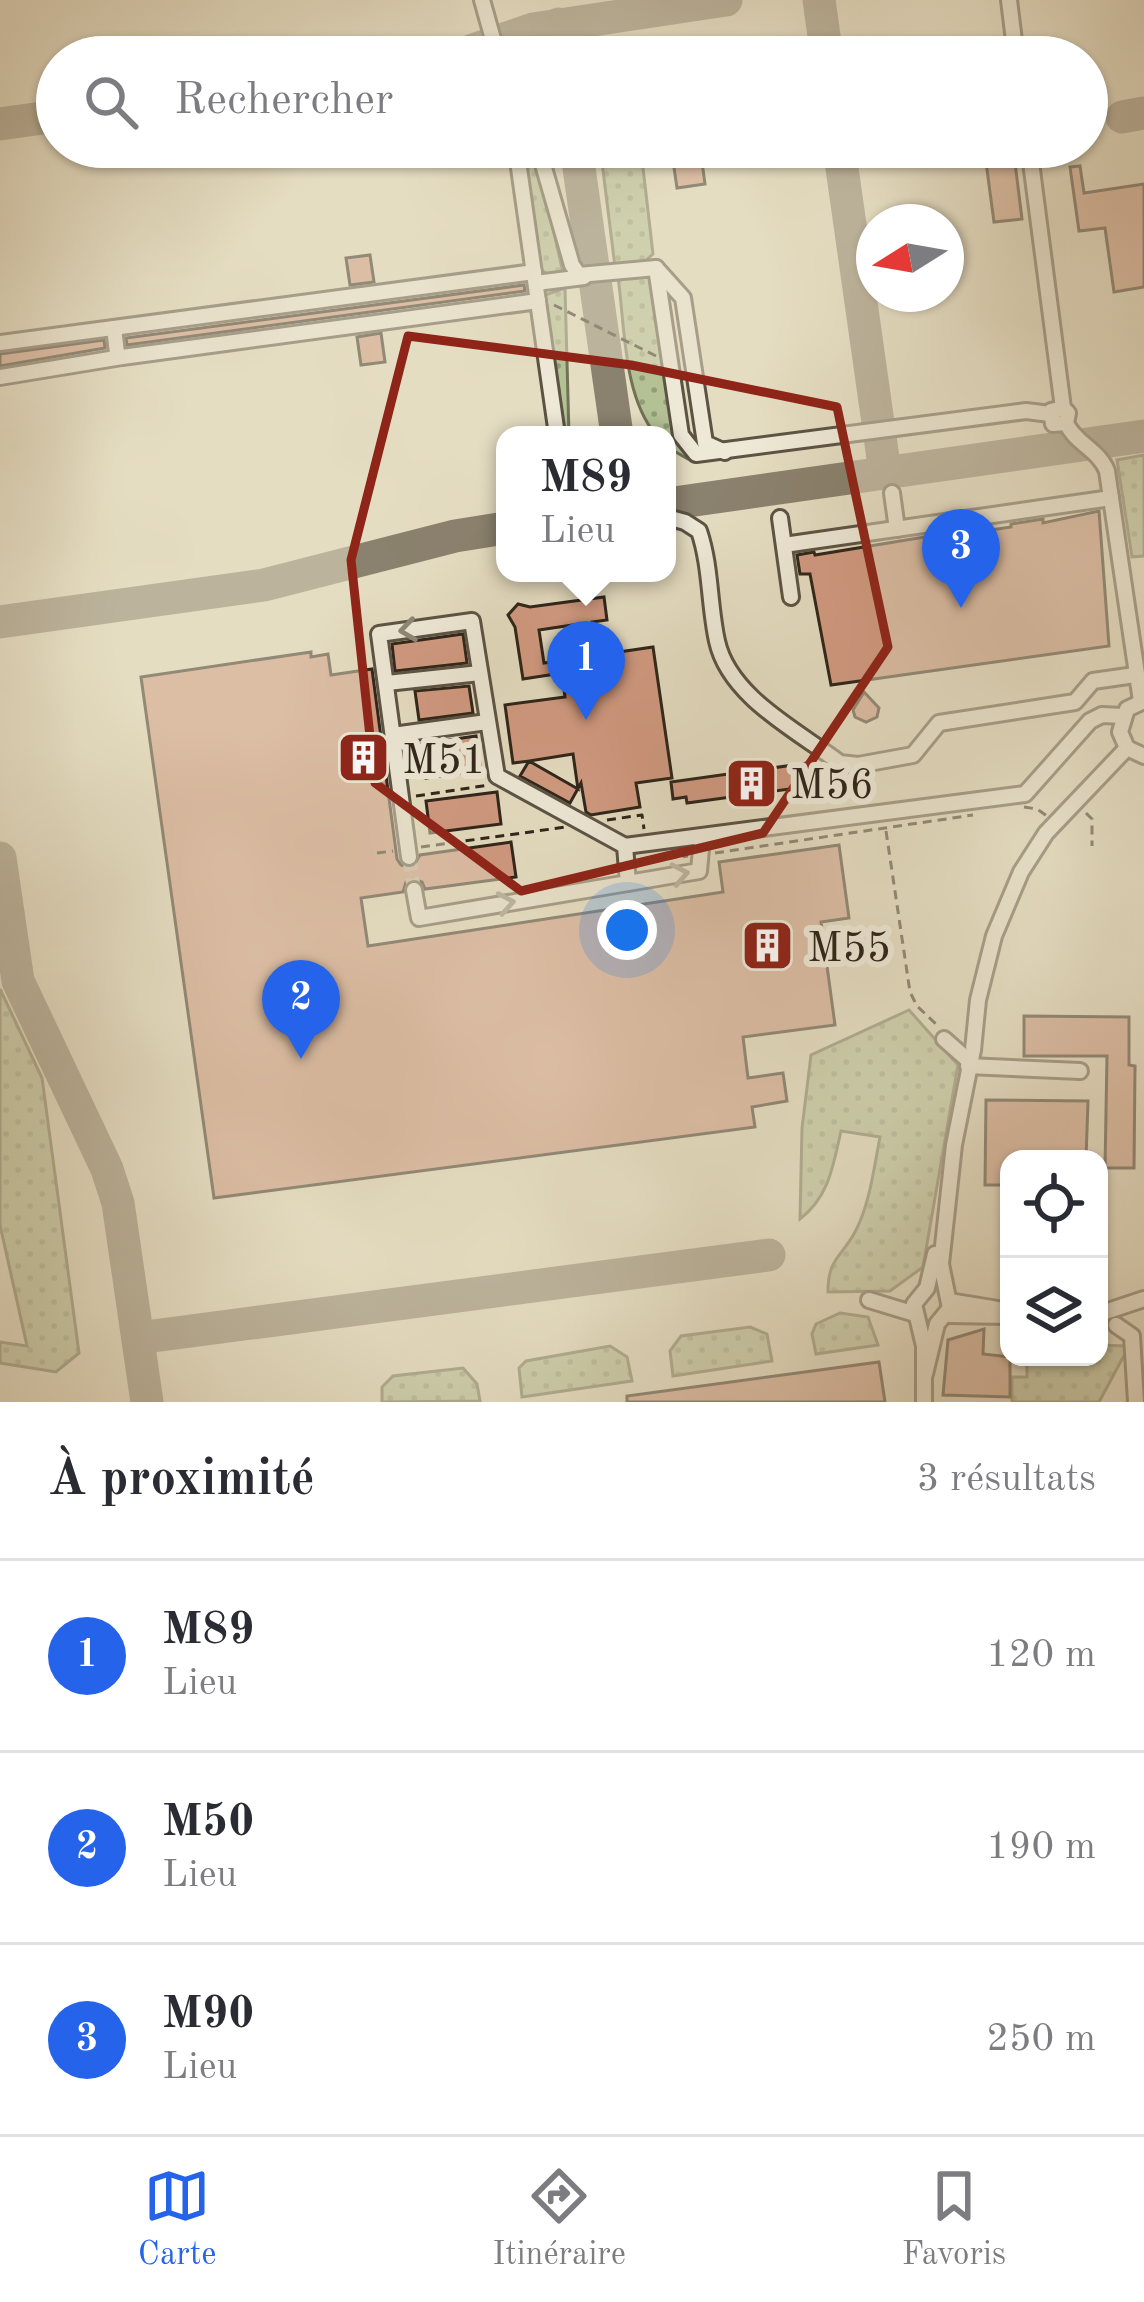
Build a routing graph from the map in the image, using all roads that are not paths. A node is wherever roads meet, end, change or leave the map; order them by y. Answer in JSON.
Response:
{"nodes":[{"id":1,"x":482,"y":0,"type":"edge"},
{"id":2,"x":1009,"y":0,"type":"edge"},
{"id":3,"x":492,"y":36,"type":"edge"},
{"id":4,"x":1013,"y":36,"type":"edge"},
{"id":5,"x":519,"y":168,"type":"edge"},
{"id":6,"x":544,"y":168,"type":"edge"},
{"id":7,"x":1031,"y":168,"type":"edge"},
{"id":8,"x":656,"y":268,"type":"junction"},
{"id":9,"x":586,"y":277,"type":"junction"},
{"id":10,"x":535,"y":278,"type":"junction"},
{"id":11,"x":543,"y":301,"type":"junction"},
{"id":12,"x":114,"y":328,"type":"junction"},
{"id":13,"x":0,"y":343,"type":"edge"},
{"id":14,"x":122,"y":357,"type":"junction"},
{"id":15,"x":0,"y":377,"type":"edge"},
{"id":16,"x":1060,"y":415,"type":"junction"},
{"id":17,"x":556,"y":426,"type":"edge"},
{"id":18,"x":727,"y":453,"type":"junction"},
{"id":19,"x":892,"y":493,"type":"dead end"},
{"id":20,"x":1111,"y":498,"type":"junction"},
{"id":21,"x":781,"y":518,"type":"dead end"},
{"id":22,"x":676,"y":522,"type":"edge"},
{"id":23,"x":897,"y":529,"type":"junction"},
{"id":24,"x":784,"y":545,"type":"junction"},
{"id":25,"x":791,"y":597,"type":"dead end"},
{"id":26,"x":480,"y":674,"type":"junction"},
{"id":27,"x":1135,"y":675,"type":"junction"},
{"id":28,"x":387,"y":683,"type":"junction"},
{"id":29,"x":1142,"y":701,"type":"edge"},
{"id":30,"x":1123,"y":716,"type":"junction"},
{"id":31,"x":488,"y":722,"type":"junction"},
{"id":32,"x":393,"y":735,"type":"junction"},
{"id":33,"x":1127,"y":748,"type":"junction"},
{"id":34,"x":1144,"y":756,"type":"edge"},
{"id":35,"x":701,"y":838,"type":"junction"},
{"id":36,"x":625,"y":847,"type":"junction"},
{"id":37,"x":410,"y":857,"type":"tunnel mouth"},
{"id":38,"x":628,"y":883,"type":"junction"},
{"id":39,"x":414,"y":890,"type":"dead end"},
{"id":40,"x":944,"y":1036,"type":"road end"},
{"id":41,"x":969,"y":1063,"type":"junction"},
{"id":42,"x":1080,"y":1071,"type":"dead end"},
{"id":43,"x":954,"y":1145,"type":"junction"},
{"id":44,"x":1144,"y":1299,"type":"edge"},
{"id":45,"x":919,"y":1305,"type":"junction"},
{"id":46,"x":945,"y":1309,"type":"junction"},
{"id":47,"x":1000,"y":1313,"type":"edge"},
{"id":48,"x":1108,"y":1313,"type":"edge"},
{"id":49,"x":1108,"y":1321,"type":"edge"},
{"id":50,"x":1116,"y":1325,"type":"junction"},
{"id":51,"x":1144,"y":1333,"type":"edge"},
{"id":52,"x":925,"y":1373,"type":"junction"},
{"id":53,"x":924,"y":1402,"type":"edge"},
{"id":54,"x":1136,"y":1402,"type":"edge"}],
"edges":[{"from":1,"to":3,"type":"lane"},
{"from":2,"to":4,"type":"lane"},
{"from":5,"to":10,"type":"lane"},
{"from":6,"to":9,"type":"lane"},
{"from":7,"to":16,"type":"lane"},
{"from":8,"to":9,"type":"lane"},
{"from":8,"to":18,"type":"lane"},
{"from":8,"to":18,"type":"lane"},
{"from":9,"to":10,"type":"lane"},
{"from":10,"to":11,"type":"lane"},
{"from":10,"to":12,"type":"lane"},
{"from":11,"to":14,"type":"lane"},
{"from":11,"to":17,"type":"lane"},
{"from":12,"to":13,"type":"lane"},
{"from":12,"to":14,"type":"lane"},
{"from":14,"to":15,"type":"lane"},
{"from":16,"to":18,"type":"lane"},
{"from":16,"to":20,"type":"lane"},
{"from":19,"to":23,"type":"lane"},
{"from":20,"to":23,"type":"lane"},
{"from":20,"to":27,"type":"lane"},
{"from":21,"to":24,"type":"lane"},
{"from":22,"to":27,"type":"lane"},
{"from":23,"to":24,"type":"lane"},
{"from":24,"to":25,"type":"lane"},
{"from":26,"to":28,"type":"lane"},
{"from":26,"to":28,"type":"lane","one_way":true},
{"from":26,"to":31,"type":"lane"},
{"from":27,"to":29,"type":"lane"},
{"from":28,"to":32,"type":"lane"},
{"from":29,"to":30,"type":"lane"},
{"from":30,"to":33,"type":"lane"},
{"from":30,"to":35,"type":"lane"},
{"from":31,"to":32,"type":"lane"},
{"from":31,"to":36,"type":"lane"},
{"from":32,"to":37,"type":"lane"},
{"from":33,"to":34,"type":"lane"},
{"from":33,"to":41,"type":"lane"},
{"from":35,"to":36,"type":"lane"},
{"from":38,"to":35,"type":"lane","one_way":true},
{"from":36,"to":38,"type":"lane"},
{"from":39,"to":38,"type":"lane","one_way":true},
{"from":40,"to":41,"type":"lane"},
{"from":41,"to":42,"type":"lane"},
{"from":41,"to":43,"type":"lane"},
{"from":43,"to":45,"type":"lane"},
{"from":43,"to":46,"type":"lane"},
{"from":44,"to":48,"type":"lane"},
{"from":45,"to":46,"type":"lane"},
{"from":45,"to":46,"type":"lane"},
{"from":45,"to":52,"type":"lane"},
{"from":46,"to":47,"type":"lane"},
{"from":46,"to":52,"type":"lane"},
{"from":49,"to":50,"type":"lane"},
{"from":50,"to":51,"type":"lane"},
{"from":50,"to":54,"type":"lane"},
{"from":52,"to":53,"type":"lane"}]}
